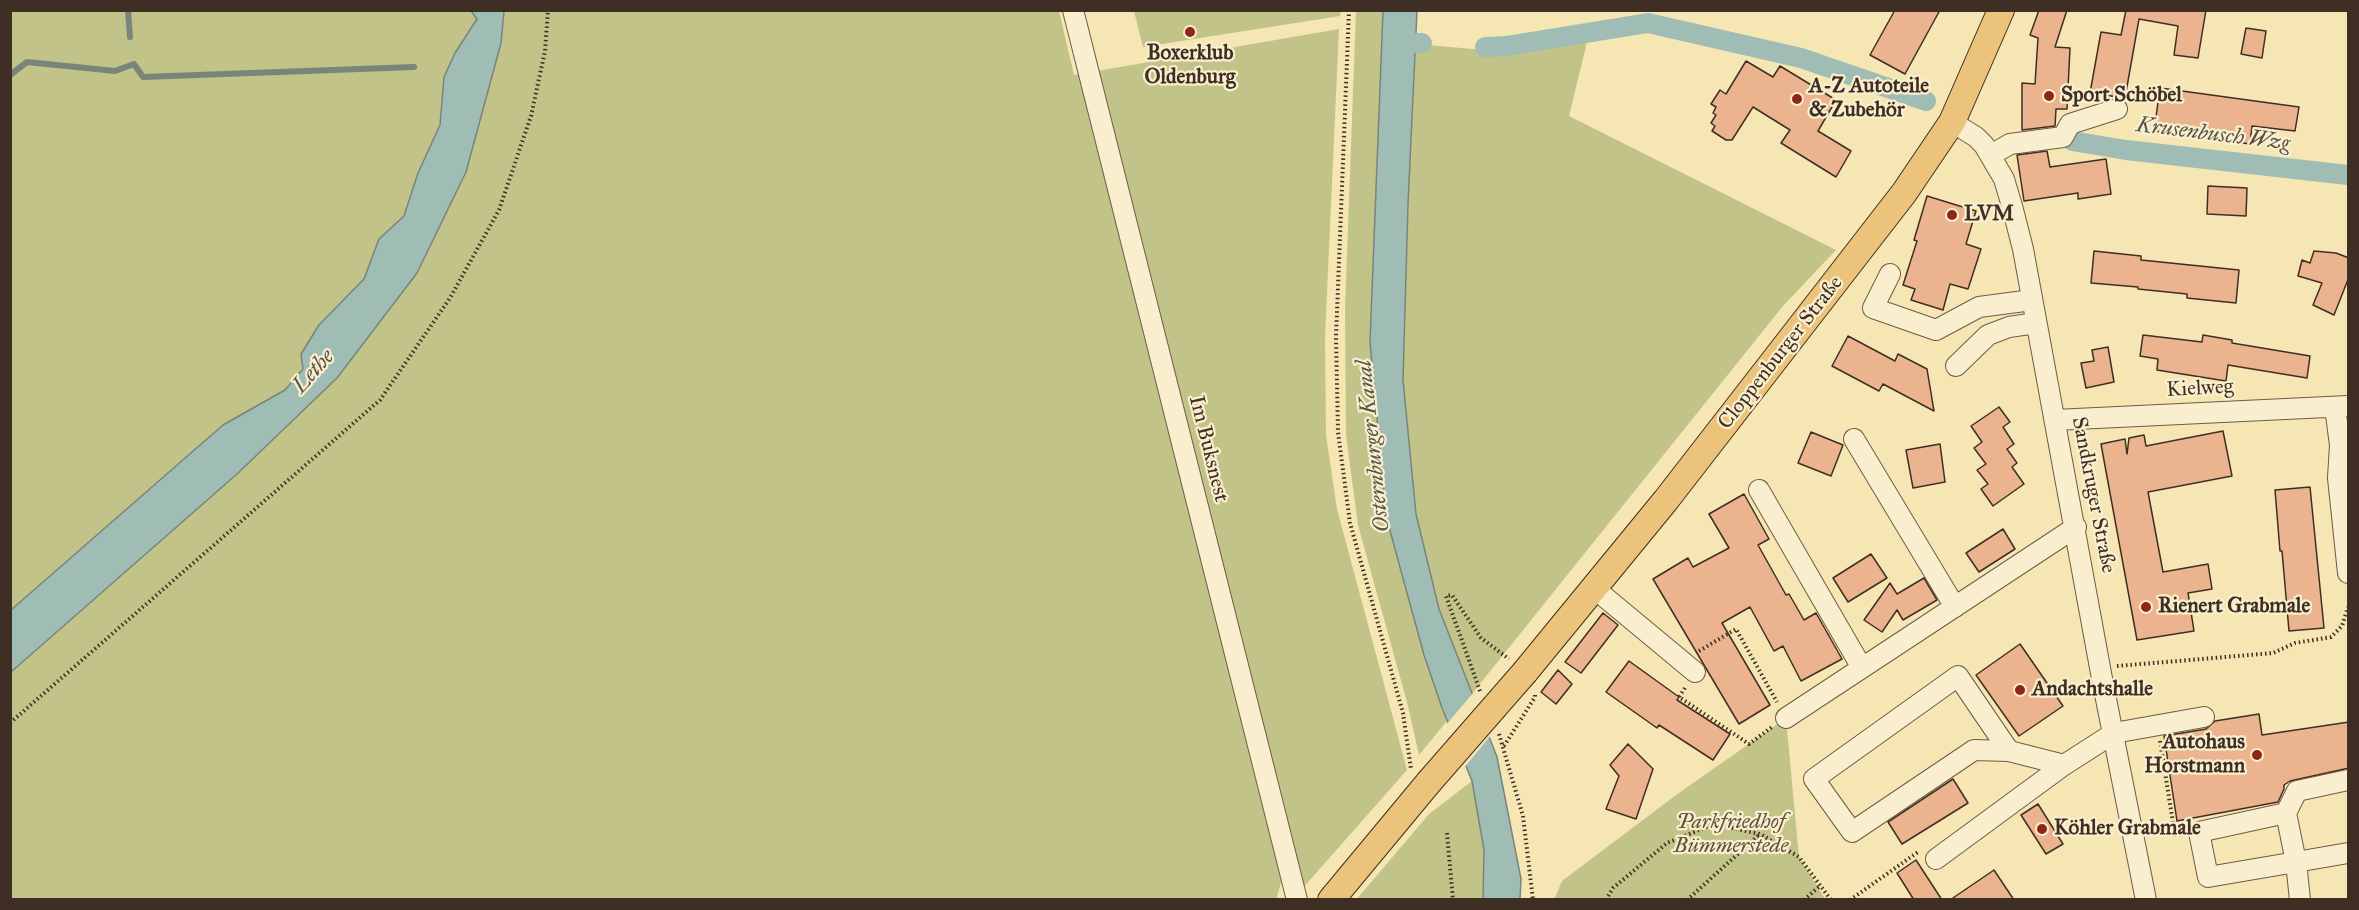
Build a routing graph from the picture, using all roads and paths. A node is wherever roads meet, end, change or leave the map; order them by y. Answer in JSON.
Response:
{"nodes":[{"id":1,"x":548,"y":10,"type":"edge"},
{"id":2,"x":1073,"y":10,"type":"edge"},
{"id":3,"x":1349,"y":10,"type":"edge"},
{"id":4,"x":2001,"y":10,"type":"edge"},
{"id":5,"x":2117,"y":109,"type":"dead end"},
{"id":6,"x":1952,"y":122,"type":"junction"},
{"id":7,"x":1991,"y":155,"type":"junction"},
{"id":8,"x":1890,"y":274,"type":"dead end"},
{"id":9,"x":2032,"y":300,"type":"junction"},
{"id":10,"x":2036,"y":322,"type":"junction"},
{"id":11,"x":1956,"y":366,"type":"dead end"},
{"id":12,"x":2342,"y":406,"type":"edge"},
{"id":13,"x":2055,"y":420,"type":"junction"},
{"id":14,"x":1854,"y":439,"type":"dead end"},
{"id":15,"x":1759,"y":490,"type":"dead end"},
{"id":16,"x":2076,"y":527,"type":"junction"},
{"id":17,"x":2349,"y":573,"type":"edge"},
{"id":18,"x":1595,"y":589,"type":"junction"},
{"id":19,"x":1955,"y":607,"type":"junction"},
{"id":20,"x":2349,"y":607,"type":"edge"},
{"id":21,"x":1517,"y":665,"type":"junction"},
{"id":22,"x":1689,"y":666,"type":"junction"},
{"id":23,"x":1862,"y":668,"type":"junction"},
{"id":24,"x":2101,"y":668,"type":"junction"},
{"id":25,"x":1535,"y":697,"type":"dead end"},
{"id":26,"x":1490,"y":712,"type":"junction"},
{"id":27,"x":2204,"y":717,"type":"dead end"},
{"id":28,"x":1786,"y":718,"type":"junction"},
{"id":29,"x":10,"y":723,"type":"edge"},
{"id":30,"x":2157,"y":726,"type":"junction"},
{"id":31,"x":2114,"y":733,"type":"junction"},
{"id":32,"x":1504,"y":746,"type":"junction"},
{"id":33,"x":2009,"y":751,"type":"junction"},
{"id":34,"x":2064,"y":765,"type":"junction"},
{"id":35,"x":1420,"y":778,"type":"junction"},
{"id":36,"x":2349,"y":780,"type":"edge"},
{"id":37,"x":2286,"y":813,"type":"junction"},
{"id":38,"x":2199,"y":832,"type":"junction"},
{"id":39,"x":1448,"y":833,"type":"dead end"},
{"id":40,"x":1760,"y":834,"type":"junction"},
{"id":41,"x":2349,"y":853,"type":"edge"},
{"id":42,"x":1936,"y":859,"type":"joint"},
{"id":43,"x":2296,"y":862,"type":"junction"},
{"id":44,"x":1821,"y":885,"type":"junction"},
{"id":45,"x":1297,"y":900,"type":"edge"},
{"id":46,"x":1331,"y":900,"type":"edge"},
{"id":47,"x":1453,"y":900,"type":"edge"},
{"id":48,"x":1533,"y":900,"type":"edge"},
{"id":49,"x":1606,"y":900,"type":"edge"},
{"id":50,"x":1687,"y":900,"type":"edge"},
{"id":51,"x":1804,"y":900,"type":"edge"},
{"id":52,"x":1831,"y":900,"type":"edge"},
{"id":53,"x":1850,"y":900,"type":"edge"},
{"id":54,"x":2146,"y":900,"type":"edge"},
{"id":55,"x":2300,"y":900,"type":"edge"}],
"edges":[{"from":1,"to":29,"type":"path"},
{"from":2,"to":45,"type":"street","name":"Im Buksnest"},
{"from":3,"to":35,"type":"path"},
{"from":4,"to":6,"type":"main road","name":"Cloppenburger Straße"},
{"from":5,"to":7,"type":"street"},
{"from":6,"to":7,"type":"street","name":"Sandkruger Straße"},
{"from":6,"to":18,"type":"main road","name":"Cloppenburger Straße"},
{"from":7,"to":9,"type":"street","name":"Sandkruger Straße"},
{"from":8,"to":9,"type":"street"},
{"from":9,"to":10,"type":"street","name":"Sandkruger Straße"},
{"from":10,"to":11,"type":"street"},
{"from":10,"to":13,"type":"street","name":"Sandkruger Straße"},
{"from":12,"to":13,"type":"street","name":"Kielweg"},
{"from":12,"to":17,"type":"street"},
{"from":13,"to":16,"type":"street","name":"Sandkruger Straße"},
{"from":14,"to":19,"type":"street"},
{"from":15,"to":23,"type":"street"},
{"from":16,"to":19,"type":"street"},
{"from":16,"to":24,"type":"street","name":"Sandkruger Straße"},
{"from":18,"to":21,"type":"main road","name":"Cloppenburger Straße"},
{"from":18,"to":22,"type":"street"},
{"from":19,"to":23,"type":"street"},
{"from":20,"to":24,"type":"path"},
{"from":21,"to":26,"type":"main road","name":"Cloppenburger Straße","bridge":true},
{"from":21,"to":26,"type":"path"},
{"from":22,"to":28,"type":"path"},
{"from":22,"to":28,"type":"path"},
{"from":23,"to":28,"type":"street"},
{"from":24,"to":31,"type":"street","name":"Sandkruger Straße"},
{"from":25,"to":32,"type":"path"},
{"from":26,"to":32,"type":"path"},
{"from":26,"to":35,"type":"main road","name":"Cloppenburger Straße","bridge":true},
{"from":27,"to":30,"type":"street"},
{"from":30,"to":31,"type":"street"},
{"from":30,"to":38,"type":"path"},
{"from":31,"to":34,"type":"street"},
{"from":31,"to":54,"type":"street","name":"Sandkruger Straße"},
{"from":32,"to":48,"type":"path"},
{"from":33,"to":33,"type":"street"},
{"from":33,"to":34,"type":"street"},
{"from":34,"to":42,"type":"street"},
{"from":35,"to":46,"type":"main road","name":"Cloppenburger Straße"},
{"from":36,"to":37,"type":"street"},
{"from":37,"to":38,"type":"street"},
{"from":37,"to":43,"type":"street"},
{"from":38,"to":43,"type":"street"},
{"from":39,"to":47,"type":"path"},
{"from":40,"to":44,"type":"path"},
{"from":40,"to":49,"type":"path"},
{"from":40,"to":50,"type":"path"},
{"from":41,"to":43,"type":"street"},
{"from":42,"to":53,"type":"path"},
{"from":43,"to":55,"type":"street"},
{"from":44,"to":51,"type":"path"},
{"from":44,"to":52,"type":"path"}]}
